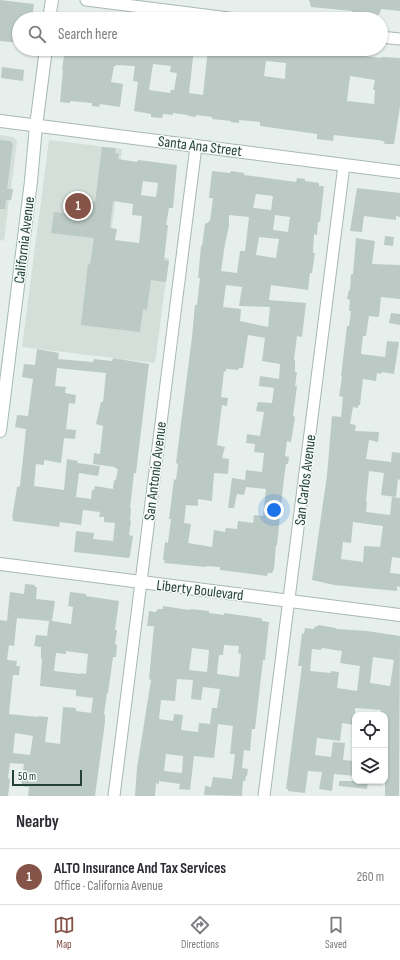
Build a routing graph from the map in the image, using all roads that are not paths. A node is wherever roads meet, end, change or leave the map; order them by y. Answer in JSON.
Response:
{"nodes":[{"id":1,"x":52,"y":0,"type":"edge"},
{"id":2,"x":86,"y":0,"type":"edge"},
{"id":3,"x":50,"y":12,"type":"edge"},
{"id":4,"x":181,"y":12,"type":"edge"},
{"id":5,"x":388,"y":38,"type":"edge"},
{"id":6,"x":400,"y":40,"type":"edge"},
{"id":7,"x":45,"y":56,"type":"edge"},
{"id":8,"x":0,"y":121,"type":"edge"},
{"id":9,"x":36,"y":126,"type":"junction"},
{"id":10,"x":196,"y":146,"type":"junction"},
{"id":11,"x":344,"y":165,"type":"junction"},
{"id":12,"x":400,"y":172,"type":"edge"},
{"id":13,"x":0,"y":430,"type":"edge"},
{"id":14,"x":0,"y":564,"type":"edge"},
{"id":15,"x":141,"y":582,"type":"junction"},
{"id":16,"x":290,"y":601,"type":"junction"},
{"id":17,"x":400,"y":614,"type":"edge"},
{"id":18,"x":114,"y":796,"type":"edge"},
{"id":19,"x":264,"y":796,"type":"edge"}],
"edges":[{"from":1,"to":3,"type":"street"},
{"from":2,"to":4,"type":"street"},
{"from":5,"to":6,"type":"street"},
{"from":7,"to":9,"type":"street","name":"California Avenue"},
{"from":8,"to":9,"type":"street","name":"Santa Ana Street"},
{"from":9,"to":10,"type":"street","name":"Santa Ana Street"},
{"from":9,"to":13,"type":"street","name":"California Avenue"},
{"from":10,"to":11,"type":"street","name":"Santa Ana Street"},
{"from":10,"to":15,"type":"street","name":"San Antonio Avenue"},
{"from":11,"to":12,"type":"street","name":"Santa Ana Street"},
{"from":11,"to":16,"type":"street","name":"San Carlos Avenue"},
{"from":14,"to":15,"type":"street","name":"Liberty Boulevard"},
{"from":15,"to":16,"type":"street","name":"Liberty Boulevard"},
{"from":15,"to":18,"type":"street","name":"San Antonio Avenue"},
{"from":16,"to":17,"type":"street","name":"Liberty Boulevard"},
{"from":16,"to":19,"type":"street","name":"San Carlos Avenue"}]}
